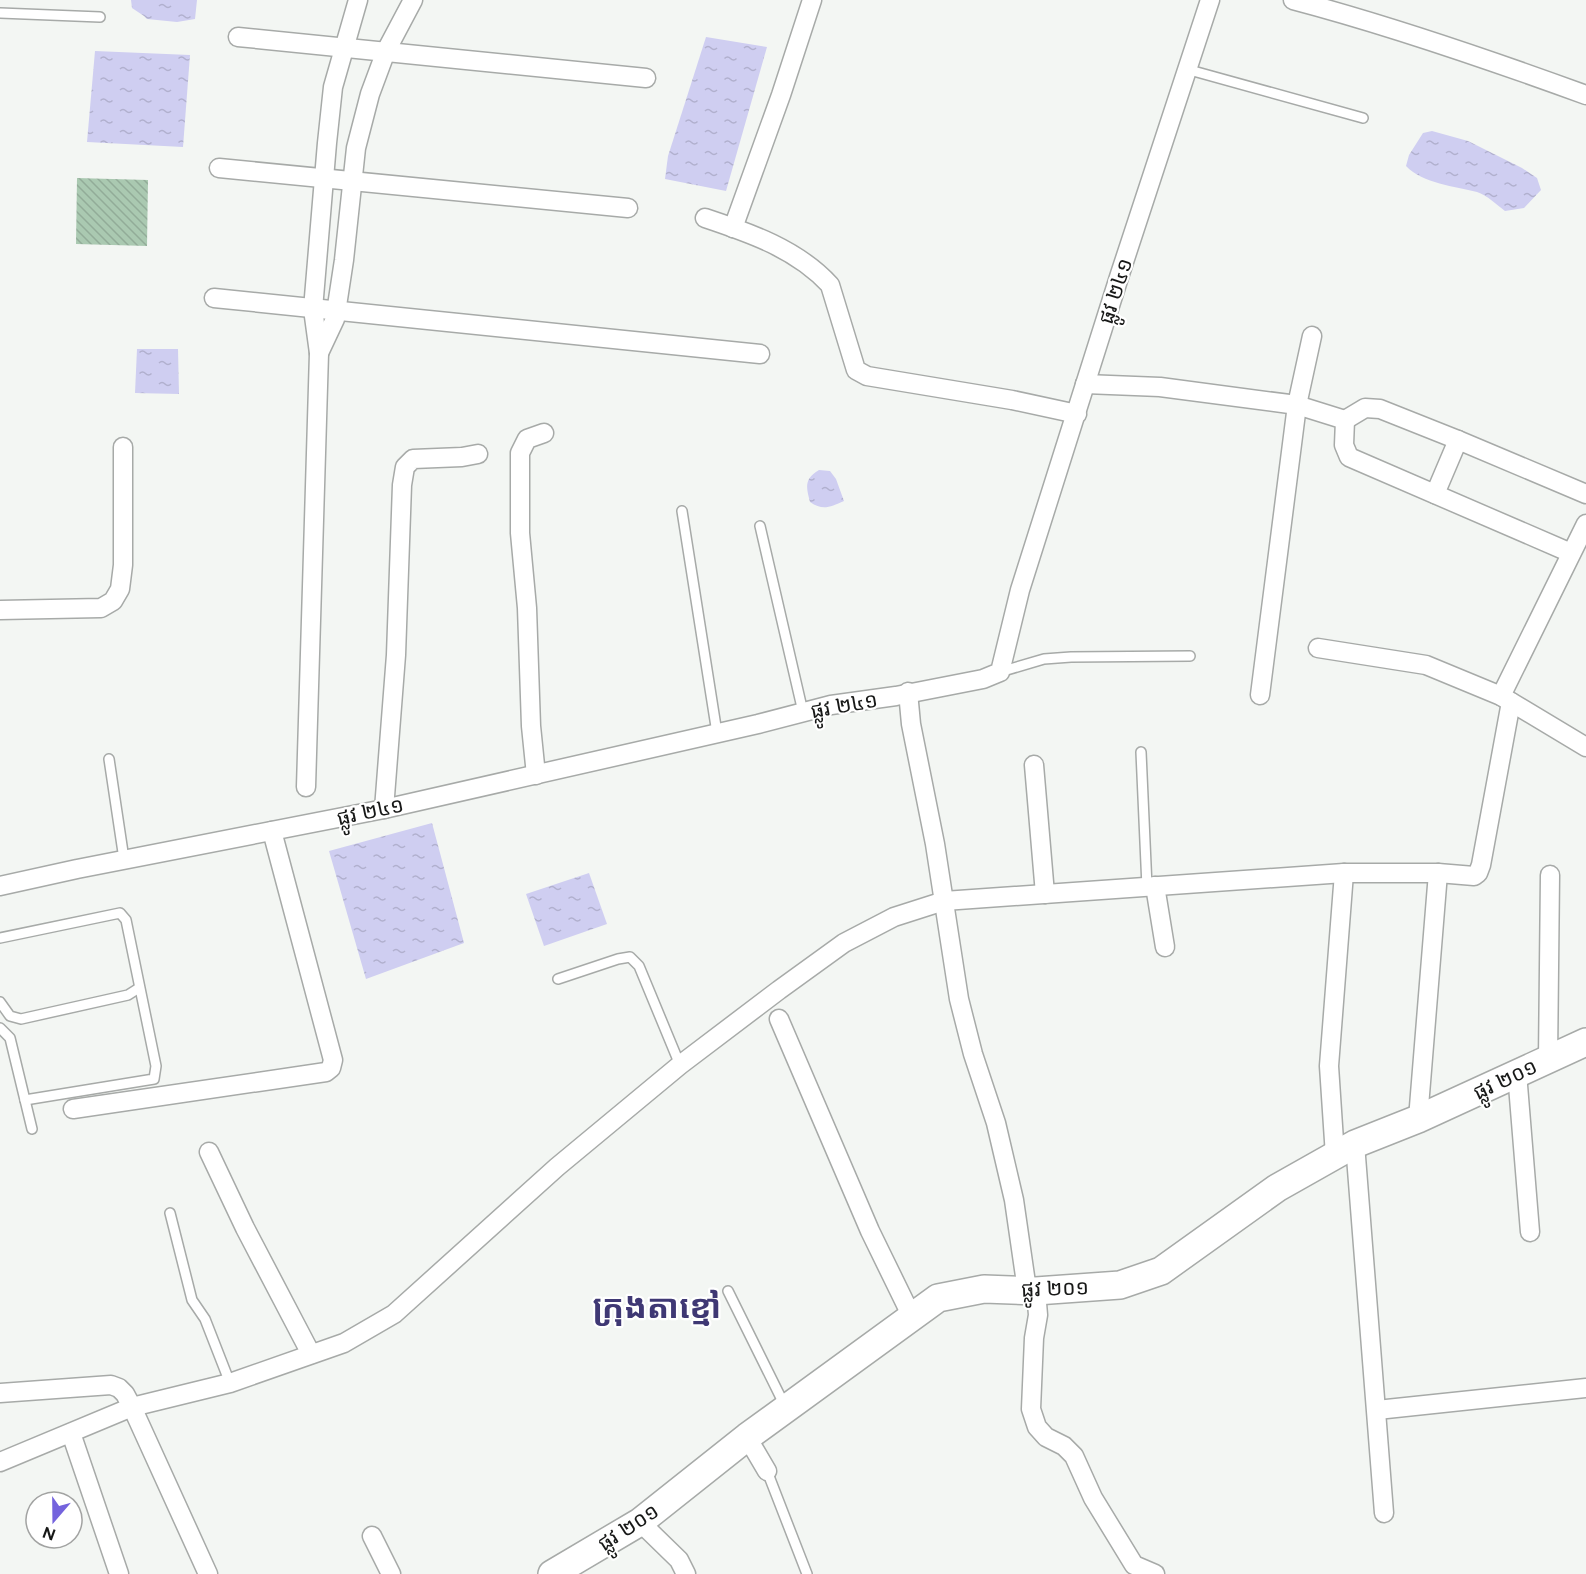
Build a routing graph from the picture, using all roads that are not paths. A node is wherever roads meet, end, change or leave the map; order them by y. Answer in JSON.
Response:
{"nodes":[{"id":1,"x":358,"y":0,"type":"edge"},
{"id":2,"x":412,"y":0,"type":"edge"},
{"id":3,"x":812,"y":0,"type":"edge"},
{"id":4,"x":1210,"y":0,"type":"edge"},
{"id":5,"x":1293,"y":0,"type":"edge"},
{"id":6,"x":0,"y":13,"type":"edge"},
{"id":7,"x":100,"y":17,"type":"dead end"},
{"id":8,"x":238,"y":37,"type":"dead end"},
{"id":9,"x":344,"y":47,"type":"junction"},
{"id":10,"x":386,"y":51,"type":"junction"},
{"id":11,"x":1186,"y":69,"type":"junction"},
{"id":12,"x":646,"y":78,"type":"dead end"},
{"id":13,"x":1586,"y":95,"type":"edge"},
{"id":14,"x":1363,"y":118,"type":"dead end"},
{"id":15,"x":219,"y":168,"type":"dead end"},
{"id":16,"x":323,"y":178,"type":"junction"},
{"id":17,"x":352,"y":181,"type":"junction"},
{"id":18,"x":628,"y":208,"type":"dead end"},
{"id":19,"x":705,"y":218,"type":"dead end"},
{"id":20,"x":733,"y":228,"type":"junction"},
{"id":21,"x":214,"y":298,"type":"dead end"},
{"id":22,"x":312,"y":309,"type":"junction"},
{"id":23,"x":336,"y":311,"type":"junction"},
{"id":24,"x":1312,"y":336,"type":"dead end"},
{"id":25,"x":319,"y":353,"type":"junction"},
{"id":26,"x":760,"y":354,"type":"dead end"},
{"id":27,"x":1085,"y":384,"type":"junction"},
{"id":28,"x":1297,"y":405,"type":"junction"},
{"id":29,"x":1077,"y":414,"type":"junction"},
{"id":30,"x":1345,"y":420,"type":"junction"},
{"id":31,"x":544,"y":433,"type":"dead end"},
{"id":32,"x":1458,"y":440,"type":"junction"},
{"id":33,"x":123,"y":447,"type":"dead end"},
{"id":34,"x":478,"y":454,"type":"dead end"},
{"id":35,"x":1435,"y":494,"type":"junction"},
{"id":36,"x":1586,"y":494,"type":"edge"},
{"id":37,"x":681,"y":511,"type":"dead end"},
{"id":38,"x":1586,"y":524,"type":"edge"},
{"id":39,"x":760,"y":526,"type":"dead end"},
{"id":40,"x":1571,"y":553,"type":"junction"},
{"id":41,"x":0,"y":610,"type":"edge"},
{"id":42,"x":1318,"y":648,"type":"dead end"},
{"id":43,"x":1190,"y":656,"type":"dead end"},
{"id":44,"x":1000,"y":672,"type":"junction"},
{"id":45,"x":908,"y":692,"type":"junction"},
{"id":46,"x":1260,"y":695,"type":"dead end"},
{"id":47,"x":1506,"y":699,"type":"junction"},
{"id":48,"x":803,"y":712,"type":"junction"},
{"id":49,"x":717,"y":733,"type":"junction"},
{"id":50,"x":1586,"y":747,"type":"edge"},
{"id":51,"x":1141,"y":752,"type":"dead end"},
{"id":52,"x":109,"y":759,"type":"dead end"},
{"id":53,"x":1034,"y":765,"type":"dead end"},
{"id":54,"x":536,"y":775,"type":"junction"},
{"id":55,"x":306,"y":787,"type":"dead end"},
{"id":56,"x":384,"y":809,"type":"junction"},
{"id":57,"x":272,"y":831,"type":"junction"},
{"id":58,"x":124,"y":859,"type":"junction"},
{"id":59,"x":1344,"y":873,"type":"junction"},
{"id":60,"x":1438,"y":873,"type":"junction"},
{"id":61,"x":1550,"y":874,"type":"dead end"},
{"id":62,"x":0,"y":886,"type":"edge"},
{"id":63,"x":1151,"y":887,"type":"junction"},
{"id":64,"x":1045,"y":894,"type":"junction"},
{"id":65,"x":944,"y":901,"type":"junction"},
{"id":66,"x":0,"y":939,"type":"edge"},
{"id":67,"x":1165,"y":947,"type":"dead end"},
{"id":68,"x":558,"y":979,"type":"dead end"},
{"id":69,"x":139,"y":988,"type":"junction"},
{"id":70,"x":0,"y":1002,"type":"edge"},
{"id":71,"x":779,"y":1020,"type":"dead end"},
{"id":72,"x":0,"y":1028,"type":"edge"},
{"id":73,"x":1586,"y":1042,"type":"edge"},
{"id":74,"x":1548,"y":1060,"type":"junction"},
{"id":75,"x":680,"y":1065,"type":"junction"},
{"id":76,"x":1518,"y":1073,"type":"junction"},
{"id":77,"x":25,"y":1100,"type":"junction"},
{"id":78,"x":73,"y":1109,"type":"dead end"},
{"id":79,"x":1418,"y":1119,"type":"junction"},
{"id":80,"x":33,"y":1129,"type":"dead end"},
{"id":81,"x":1345,"y":1150,"type":"junction"},
{"id":82,"x":209,"y":1152,"type":"dead end"},
{"id":83,"x":170,"y":1213,"type":"dead end"},
{"id":84,"x":1530,"y":1232,"type":"dead end"},
{"id":85,"x":1031,"y":1291,"type":"junction"},
{"id":86,"x":728,"y":1292,"type":"dead end"},
{"id":87,"x":911,"y":1315,"type":"junction"},
{"id":88,"x":311,"y":1354,"type":"junction"},
{"id":89,"x":230,"y":1383,"type":"junction"},
{"id":90,"x":1586,"y":1388,"type":"edge"},
{"id":91,"x":0,"y":1393,"type":"edge"},
{"id":92,"x":132,"y":1407,"type":"junction"},
{"id":93,"x":786,"y":1408,"type":"junction"},
{"id":94,"x":1377,"y":1410,"type":"junction"},
{"id":95,"x":71,"y":1433,"type":"junction"},
{"id":96,"x":747,"y":1437,"type":"junction"},
{"id":97,"x":0,"y":1462,"type":"edge"},
{"id":98,"x":767,"y":1471,"type":"joint"},
{"id":99,"x":1384,"y":1513,"type":"dead end"},
{"id":100,"x":640,"y":1522,"type":"junction"},
{"id":101,"x":372,"y":1536,"type":"dead end"},
{"id":102,"x":557,"y":1573,"type":"edge"},
{"id":103,"x":119,"y":1574,"type":"edge"},
{"id":104,"x":208,"y":1574,"type":"edge"},
{"id":105,"x":391,"y":1574,"type":"edge"},
{"id":106,"x":686,"y":1574,"type":"edge"},
{"id":107,"x":807,"y":1574,"type":"edge"},
{"id":108,"x":1155,"y":1574,"type":"edge"}],
"edges":[{"from":1,"to":9,"type":"street"},
{"from":2,"to":10,"type":"street"},
{"from":3,"to":20,"type":"street"},
{"from":4,"to":11,"type":"street","name":"ផ្លូវ ២៤១"},
{"from":5,"to":13,"type":"street"},
{"from":6,"to":7,"type":"lane"},
{"from":8,"to":9,"type":"street"},
{"from":9,"to":10,"type":"street"},
{"from":9,"to":16,"type":"street"},
{"from":10,"to":12,"type":"street"},
{"from":10,"to":17,"type":"street"},
{"from":11,"to":14,"type":"lane"},
{"from":11,"to":27,"type":"street","name":"ផ្លូវ ២៤១"},
{"from":15,"to":16,"type":"street"},
{"from":16,"to":17,"type":"street"},
{"from":16,"to":22,"type":"street"},
{"from":17,"to":18,"type":"street"},
{"from":17,"to":23,"type":"street"},
{"from":19,"to":20,"type":"street"},
{"from":20,"to":29,"type":"street"},
{"from":21,"to":22,"type":"street"},
{"from":22,"to":23,"type":"street"},
{"from":22,"to":25,"type":"street"},
{"from":23,"to":25,"type":"street"},
{"from":23,"to":26,"type":"street"},
{"from":24,"to":28,"type":"street"},
{"from":25,"to":55,"type":"street"},
{"from":27,"to":28,"type":"street"},
{"from":27,"to":29,"type":"street","name":"ផ្លូវ ២៤១"},
{"from":28,"to":30,"type":"street"},
{"from":28,"to":46,"type":"street"},
{"from":29,"to":44,"type":"street","name":"ផ្លូវ ២៤១"},
{"from":30,"to":32,"type":"street"},
{"from":30,"to":35,"type":"street"},
{"from":31,"to":54,"type":"street"},
{"from":32,"to":35,"type":"street"},
{"from":32,"to":36,"type":"street"},
{"from":33,"to":41,"type":"street"},
{"from":34,"to":56,"type":"street"},
{"from":35,"to":40,"type":"street"},
{"from":37,"to":49,"type":"lane"},
{"from":38,"to":40,"type":"street"},
{"from":39,"to":48,"type":"lane"},
{"from":40,"to":47,"type":"street"},
{"from":42,"to":47,"type":"street"},
{"from":43,"to":44,"type":"lane"},
{"from":44,"to":45,"type":"street","name":"ផ្លូវ ២៤១"},
{"from":45,"to":48,"type":"street","name":"ផ្លូវ ២៤១"},
{"from":45,"to":65,"type":"street"},
{"from":47,"to":50,"type":"street"},
{"from":47,"to":60,"type":"street"},
{"from":48,"to":49,"type":"street","name":"ផ្លូវ ២៤១"},
{"from":49,"to":54,"type":"street","name":"ផ្លូវ ២៤១"},
{"from":51,"to":63,"type":"lane"},
{"from":52,"to":58,"type":"lane"},
{"from":53,"to":64,"type":"street"},
{"from":54,"to":56,"type":"street","name":"ផ្លូវ ២៤១"},
{"from":56,"to":57,"type":"street","name":"ផ្លូវ ២៤១"},
{"from":57,"to":58,"type":"street","name":"ផ្លូវ ២៤១"},
{"from":57,"to":78,"type":"street"},
{"from":58,"to":62,"type":"street","name":"ផ្លូវ ២៤១"},
{"from":59,"to":60,"type":"street"},
{"from":59,"to":63,"type":"street"},
{"from":59,"to":81,"type":"street"},
{"from":60,"to":79,"type":"street"},
{"from":61,"to":74,"type":"street"},
{"from":63,"to":64,"type":"street"},
{"from":63,"to":67,"type":"street"},
{"from":64,"to":65,"type":"street"},
{"from":65,"to":75,"type":"street"},
{"from":65,"to":85,"type":"street"},
{"from":66,"to":69,"type":"lane"},
{"from":68,"to":75,"type":"lane"},
{"from":69,"to":70,"type":"lane"},
{"from":69,"to":77,"type":"lane"},
{"from":71,"to":87,"type":"street"},
{"from":72,"to":77,"type":"lane"},
{"from":73,"to":74,"type":"street","name":"ផ្លូវ ២០១"},
{"from":74,"to":76,"type":"street","name":"ផ្លូវ ២០១"},
{"from":75,"to":88,"type":"street"},
{"from":76,"to":79,"type":"street","name":"ផ្លូវ ២០១"},
{"from":76,"to":84,"type":"street"},
{"from":77,"to":80,"type":"lane"},
{"from":79,"to":81,"type":"street","name":"ផ្លូវ ២០១"},
{"from":81,"to":85,"type":"street","name":"ផ្លូវ ២០១"},
{"from":81,"to":94,"type":"street"},
{"from":82,"to":88,"type":"street"},
{"from":83,"to":89,"type":"lane"},
{"from":85,"to":87,"type":"street","name":"ផ្លូវ ២០១"},
{"from":85,"to":108,"type":"street"},
{"from":86,"to":93,"type":"lane"},
{"from":87,"to":93,"type":"street","name":"ផ្លូវ ២០១"},
{"from":88,"to":89,"type":"street"},
{"from":89,"to":92,"type":"street"},
{"from":90,"to":94,"type":"street"},
{"from":91,"to":92,"type":"street"},
{"from":92,"to":95,"type":"street"},
{"from":92,"to":104,"type":"street"},
{"from":93,"to":96,"type":"street","name":"ផ្លូវ ២០១"},
{"from":94,"to":99,"type":"street"},
{"from":95,"to":97,"type":"street"},
{"from":95,"to":103,"type":"street"},
{"from":96,"to":98,"type":"street"},
{"from":96,"to":100,"type":"street","name":"ផ្លូវ ២០១"},
{"from":98,"to":107,"type":"lane"},
{"from":100,"to":102,"type":"street","name":"ផ្លូវ ២០១"},
{"from":100,"to":106,"type":"street"},
{"from":101,"to":105,"type":"street"}]}
